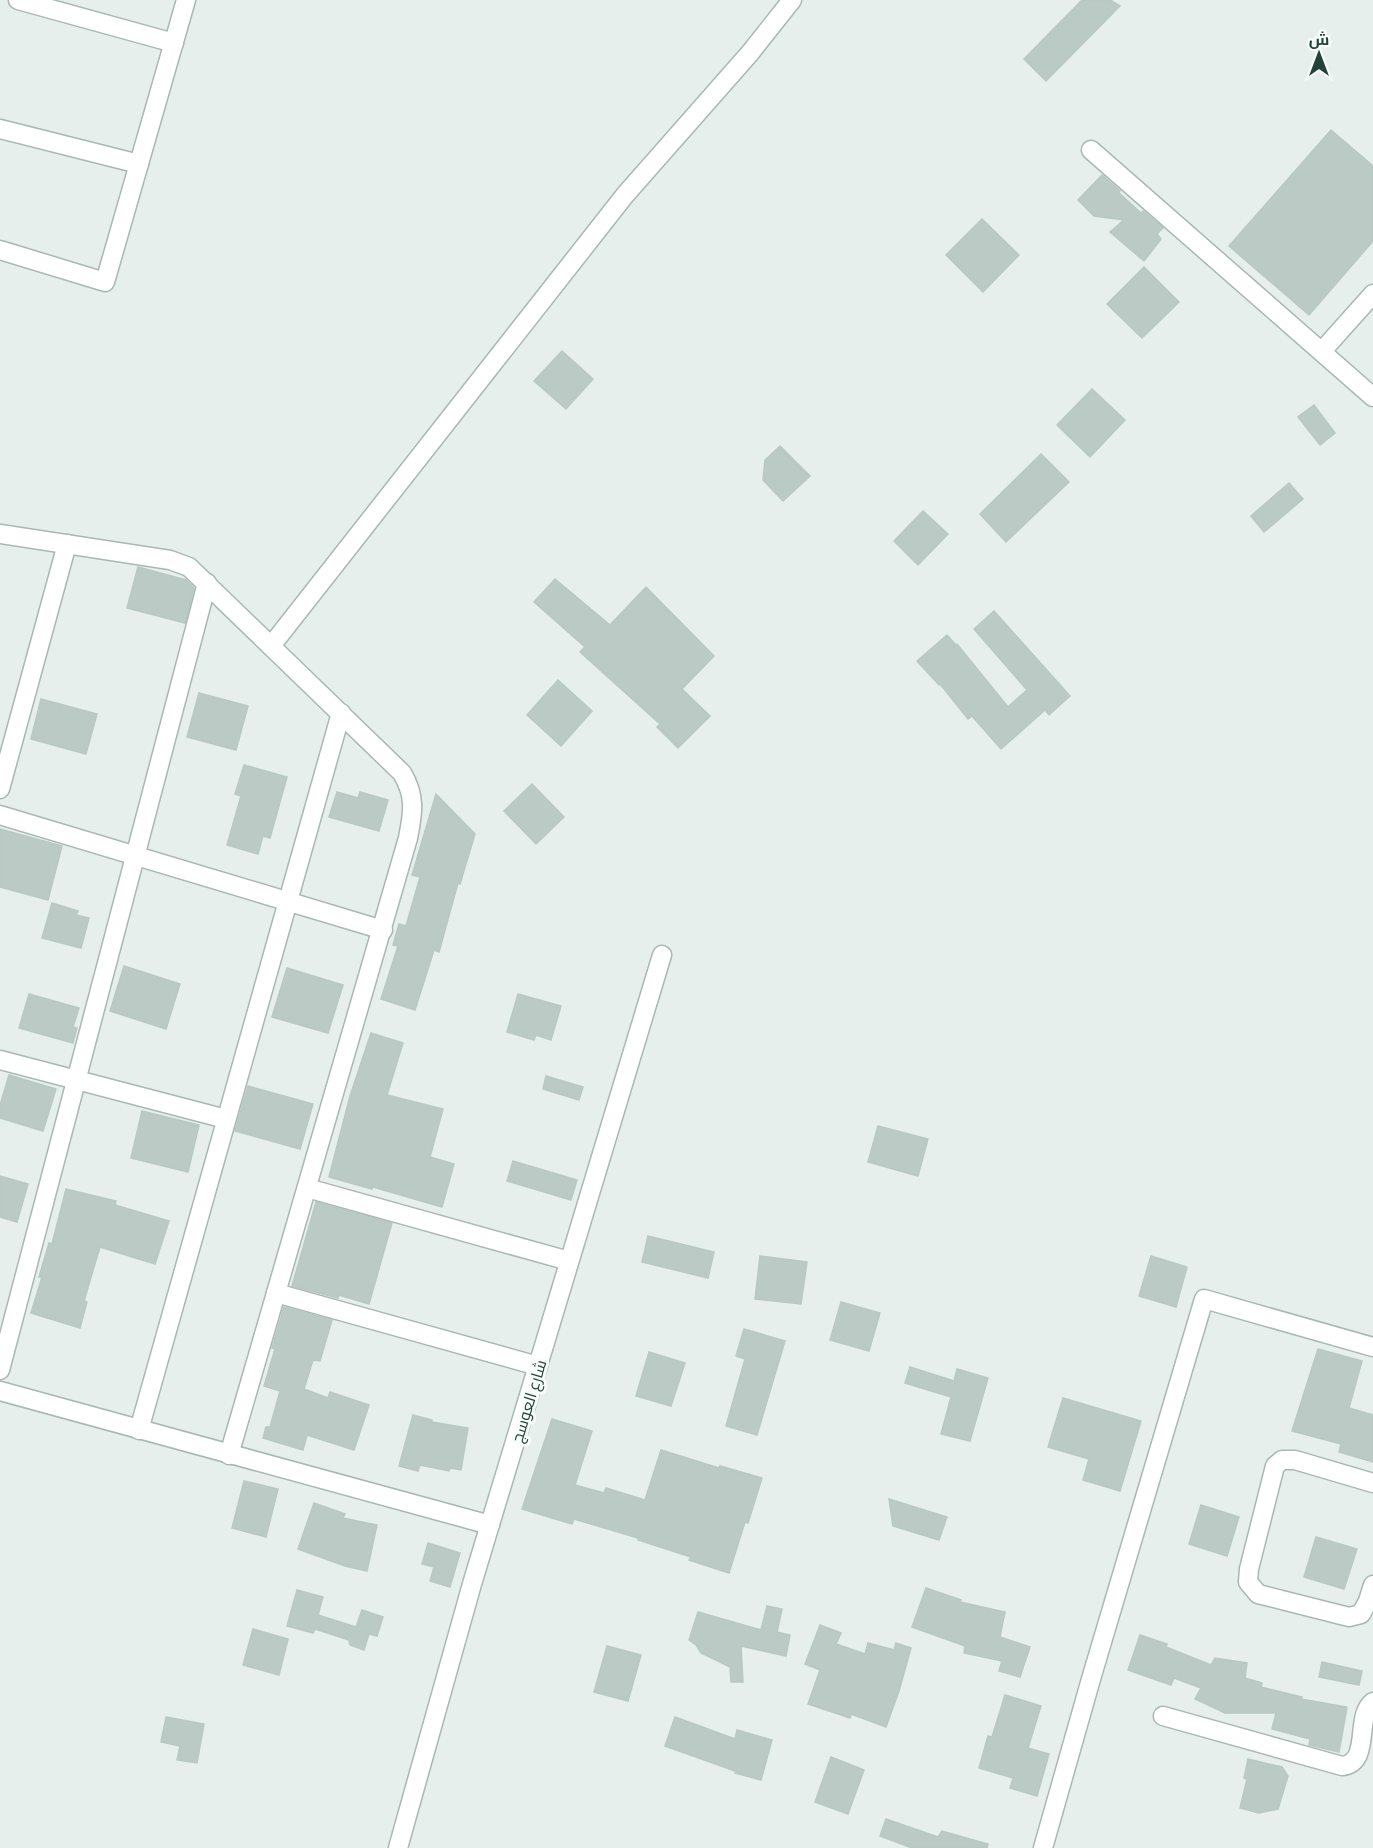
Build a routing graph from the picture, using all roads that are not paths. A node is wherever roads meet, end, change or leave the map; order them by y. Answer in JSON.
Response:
{"nodes":[{"id":1,"x":18,"y":0,"type":"edge"},
{"id":2,"x":186,"y":0,"type":"edge"},
{"id":3,"x":792,"y":0,"type":"edge"},
{"id":4,"x":174,"y":43,"type":"junction"},
{"id":5,"x":0,"y":129,"type":"edge"},
{"id":6,"x":1091,"y":150,"type":"dead end"},
{"id":7,"x":139,"y":164,"type":"junction"},
{"id":8,"x":0,"y":250,"type":"edge"},
{"id":9,"x":1373,"y":294,"type":"edge"},
{"id":10,"x":1322,"y":351,"type":"junction"},
{"id":11,"x":1373,"y":397,"type":"edge"},
{"id":12,"x":0,"y":534,"type":"edge"},
{"id":13,"x":67,"y":544,"type":"junction"},
{"id":14,"x":207,"y":583,"type":"junction"},
{"id":15,"x":271,"y":646,"type":"junction"},
{"id":16,"x":341,"y":713,"type":"junction"},
{"id":17,"x":0,"y":789,"type":"edge"},
{"id":18,"x":0,"y":815,"type":"edge"},
{"id":19,"x":135,"y":855,"type":"junction"},
{"id":20,"x":288,"y":901,"type":"junction"},
{"id":21,"x":383,"y":930,"type":"junction"},
{"id":22,"x":662,"y":955,"type":"dead end"},
{"id":23,"x":0,"y":1060,"type":"edge"},
{"id":24,"x":77,"y":1079,"type":"junction"},
{"id":25,"x":226,"y":1119,"type":"junction"},
{"id":26,"x":307,"y":1188,"type":"junction"},
{"id":27,"x":569,"y":1261,"type":"junction"},
{"id":28,"x":276,"y":1293,"type":"junction"},
{"id":29,"x":1373,"y":1347,"type":"edge"},
{"id":30,"x":538,"y":1366,"type":"junction"},
{"id":31,"x":0,"y":1370,"type":"edge"},
{"id":32,"x":0,"y":1391,"type":"edge"},
{"id":33,"x":139,"y":1430,"type":"junction"},
{"id":34,"x":229,"y":1455,"type":"junction"},
{"id":35,"x":1373,"y":1483,"type":"edge"},
{"id":36,"x":490,"y":1525,"type":"junction"},
{"id":37,"x":1373,"y":1585,"type":"edge"},
{"id":38,"x":1373,"y":1702,"type":"edge"},
{"id":39,"x":1163,"y":1716,"type":"dead end"},
{"id":40,"x":398,"y":1848,"type":"edge"},
{"id":41,"x":1043,"y":1848,"type":"edge"}],
"edges":[{"from":1,"to":4,"type":"street"},
{"from":2,"to":4,"type":"street"},
{"from":3,"to":15,"type":"street"},
{"from":4,"to":7,"type":"street"},
{"from":5,"to":7,"type":"street"},
{"from":6,"to":10,"type":"street"},
{"from":7,"to":8,"type":"street"},
{"from":9,"to":10,"type":"street"},
{"from":10,"to":11,"type":"street"},
{"from":12,"to":13,"type":"street"},
{"from":13,"to":14,"type":"street"},
{"from":13,"to":17,"type":"street"},
{"from":14,"to":15,"type":"street"},
{"from":14,"to":19,"type":"street"},
{"from":15,"to":16,"type":"street"},
{"from":16,"to":20,"type":"street"},
{"from":16,"to":21,"type":"street"},
{"from":18,"to":19,"type":"street"},
{"from":19,"to":20,"type":"street"},
{"from":19,"to":24,"type":"street"},
{"from":20,"to":21,"type":"street"},
{"from":20,"to":25,"type":"street"},
{"from":21,"to":26,"type":"street"},
{"from":22,"to":27,"type":"street","name":"شارع العوسج"},
{"from":23,"to":24,"type":"street"},
{"from":24,"to":25,"type":"street"},
{"from":24,"to":31,"type":"street"},
{"from":25,"to":33,"type":"street"},
{"from":26,"to":27,"type":"street"},
{"from":26,"to":28,"type":"street"},
{"from":27,"to":30,"type":"street","name":"شارع العوسج"},
{"from":28,"to":30,"type":"street"},
{"from":28,"to":34,"type":"street"},
{"from":29,"to":41,"type":"street"},
{"from":30,"to":36,"type":"street","name":"شارع العوسج"},
{"from":32,"to":33,"type":"street"},
{"from":33,"to":34,"type":"street"},
{"from":34,"to":36,"type":"street"},
{"from":35,"to":37,"type":"street"},
{"from":36,"to":40,"type":"street","name":"شارع العوسج"},
{"from":38,"to":39,"type":"street"}]}
